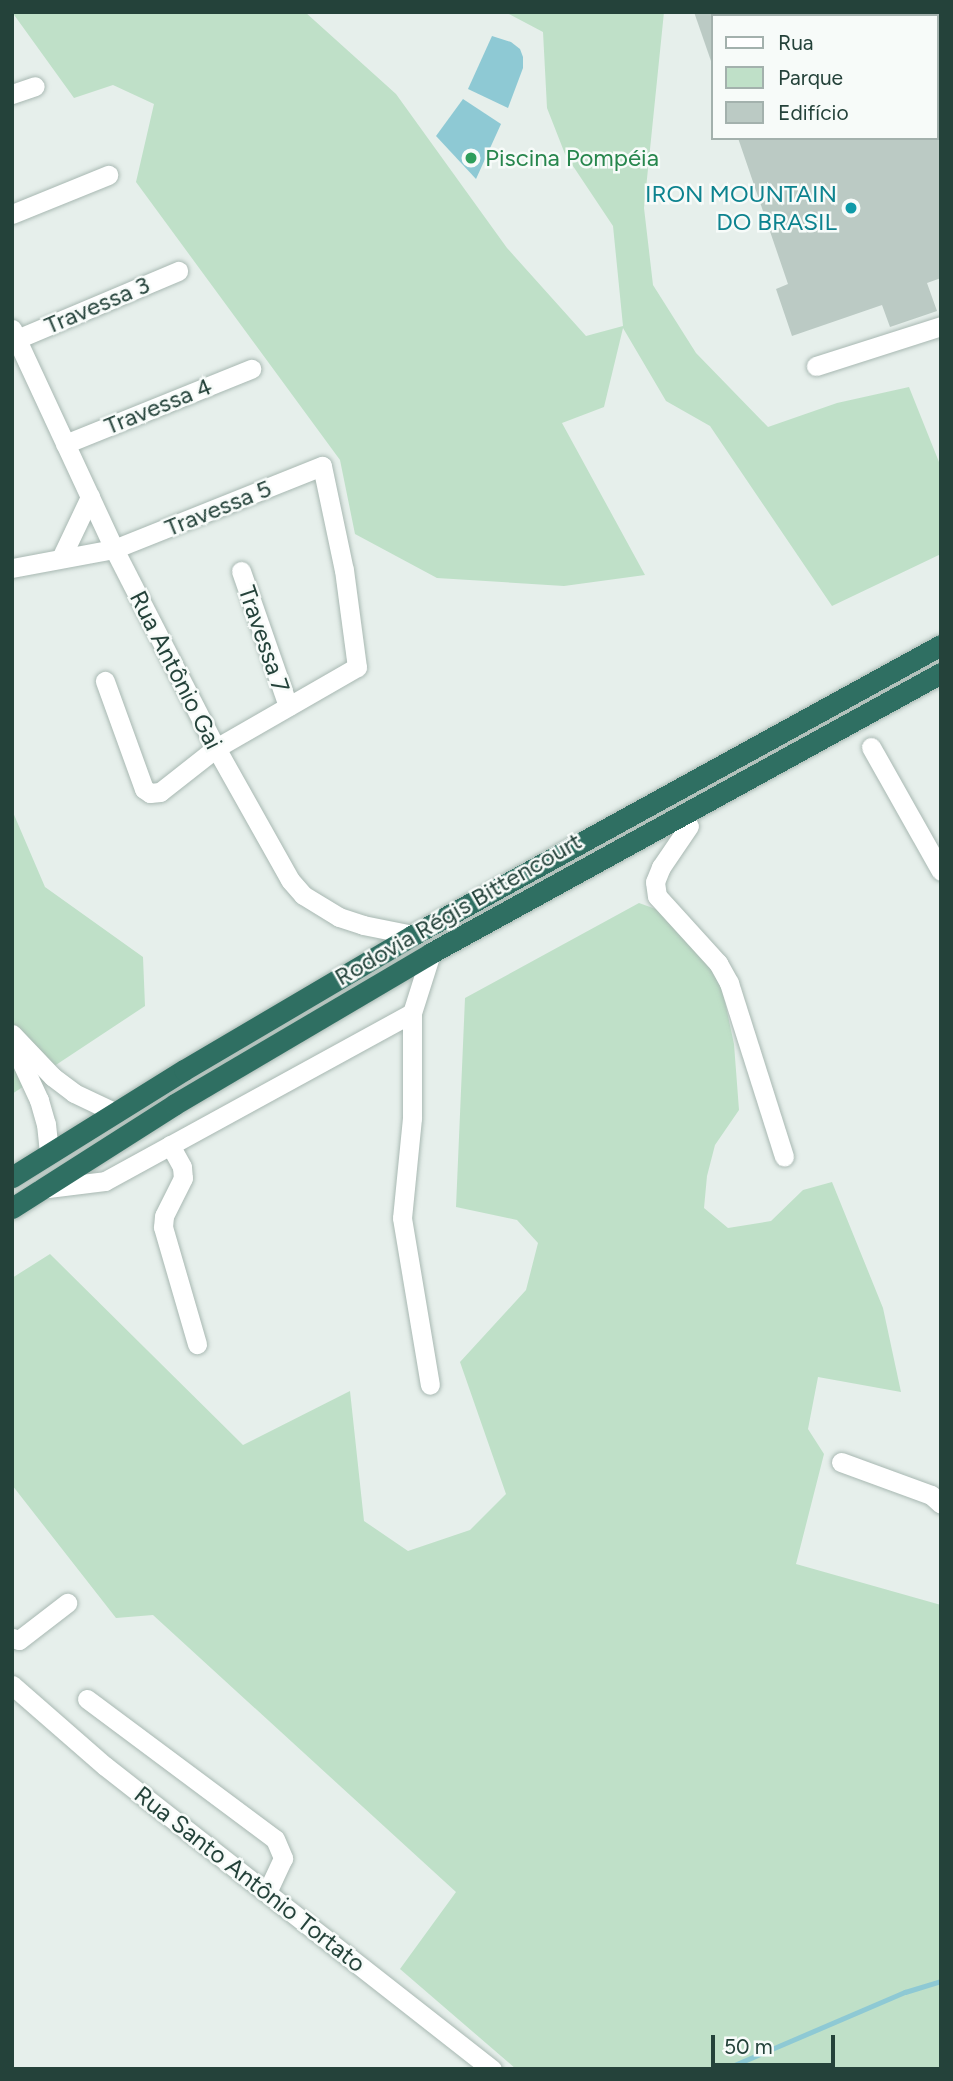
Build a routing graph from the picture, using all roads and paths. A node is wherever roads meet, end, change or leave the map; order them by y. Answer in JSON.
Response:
{"nodes":[{"id":1,"x":35,"y":86,"type":"dead end"},
{"id":2,"x":12,"y":94,"type":"edge"},
{"id":3,"x":108,"y":175,"type":"dead end"},
{"id":4,"x":12,"y":214,"type":"edge"},
{"id":5,"x":178,"y":271,"type":"dead end"},
{"id":6,"x":941,"y":326,"type":"edge"},
{"id":7,"x":14,"y":334,"type":"edge"},
{"id":8,"x":816,"y":366,"type":"dead end"},
{"id":9,"x":251,"y":369,"type":"dead end"},
{"id":10,"x":65,"y":444,"type":"junction"},
{"id":11,"x":90,"y":497,"type":"junction"},
{"id":12,"x":114,"y":549,"type":"junction"},
{"id":13,"x":61,"y":558,"type":"junction"},
{"id":14,"x":12,"y":568,"type":"edge"},
{"id":15,"x":241,"y":571,"type":"dead end"},
{"id":16,"x":941,"y":645,"type":"edge"},
{"id":17,"x":941,"y":673,"type":"edge"},
{"id":18,"x":105,"y":681,"type":"dead end"},
{"id":19,"x":288,"y":706,"type":"junction"},
{"id":20,"x":871,"y":747,"type":"dead end"},
{"id":21,"x":216,"y":748,"type":"junction"},
{"id":22,"x":689,"y":826,"type":"dead end"},
{"id":23,"x":941,"y":871,"type":"edge"},
{"id":24,"x":413,"y":935,"type":"junction"},
{"id":25,"x":431,"y":953,"type":"junction"},
{"id":26,"x":412,"y":1013,"type":"junction"},
{"id":27,"x":12,"y":1034,"type":"edge"},
{"id":28,"x":12,"y":1043,"type":"edge"},
{"id":29,"x":114,"y":1112,"type":"junction"},
{"id":30,"x":170,"y":1145,"type":"junction"},
{"id":31,"x":49,"y":1152,"type":"junction"},
{"id":32,"x":784,"y":1156,"type":"dead end"},
{"id":33,"x":12,"y":1177,"type":"edge"},
{"id":34,"x":39,"y":1190,"type":"junction"},
{"id":35,"x":12,"y":1208,"type":"edge"},
{"id":36,"x":197,"y":1344,"type":"dead end"},
{"id":37,"x":430,"y":1385,"type":"dead end"},
{"id":38,"x":841,"y":1462,"type":"dead end"},
{"id":39,"x":941,"y":1504,"type":"edge"},
{"id":40,"x":67,"y":1603,"type":"dead end"},
{"id":41,"x":12,"y":1638,"type":"edge"},
{"id":42,"x":12,"y":1685,"type":"edge"},
{"id":43,"x":87,"y":1699,"type":"dead end"},
{"id":44,"x":267,"y":1892,"type":"junction"},
{"id":45,"x":492,"y":2069,"type":"edge"}],
"edges":[{"from":1,"to":2,"type":"street"},
{"from":3,"to":4,"type":"street"},
{"from":5,"to":7,"type":"street","name":"Travessa 3"},
{"from":6,"to":8,"type":"street"},
{"from":7,"to":10,"type":"street","name":"Rua Antônio Gai"},
{"from":9,"to":10,"type":"street","name":"Travessa 4"},
{"from":10,"to":11,"type":"street","name":"Rua Antônio Gai"},
{"from":11,"to":12,"type":"street","name":"Rua Antônio Gai"},
{"from":11,"to":13,"type":"street"},
{"from":12,"to":13,"type":"street","name":"Travessa 5"},
{"from":12,"to":19,"type":"street","name":"Travessa 5"},
{"from":12,"to":21,"type":"street","name":"Rua Antônio Gai"},
{"from":13,"to":14,"type":"street","name":"Travessa 5"},
{"from":15,"to":19,"type":"street","name":"Travessa 7"},
{"from":16,"to":24,"type":"highway","name":"Rodovia Régis Bittencourt"},
{"from":17,"to":25,"type":"highway","name":"Rodovia Régis Bittencourt"},
{"from":18,"to":21,"type":"street"},
{"from":19,"to":21,"type":"street"},
{"from":20,"to":23,"type":"street"},
{"from":21,"to":24,"type":"street","name":"Rua Antônio Gai"},
{"from":22,"to":32,"type":"street"},
{"from":24,"to":29,"type":"highway","name":"Rodovia Régis Bittencourt"},
{"from":25,"to":26,"type":"street"},
{"from":25,"to":34,"type":"highway","name":"Rodovia Régis Bittencourt"},
{"from":26,"to":30,"type":"street"},
{"from":26,"to":37,"type":"street"},
{"from":27,"to":29,"type":"street"},
{"from":28,"to":31,"type":"street"},
{"from":29,"to":31,"type":"highway","name":"Rodovia Régis Bittencourt"},
{"from":30,"to":34,"type":"street"},
{"from":30,"to":36,"type":"street"},
{"from":31,"to":33,"type":"highway","name":"Rodovia Régis Bittencourt"},
{"from":34,"to":35,"type":"highway","name":"Rodovia Régis Bittencourt"},
{"from":38,"to":39,"type":"street"},
{"from":40,"to":41,"type":"street"},
{"from":42,"to":44,"type":"street","name":"Rua Santo Antônio Tortato"},
{"from":43,"to":44,"type":"street"},
{"from":44,"to":45,"type":"street","name":"Rua Santo Antônio Tortato"}]}
